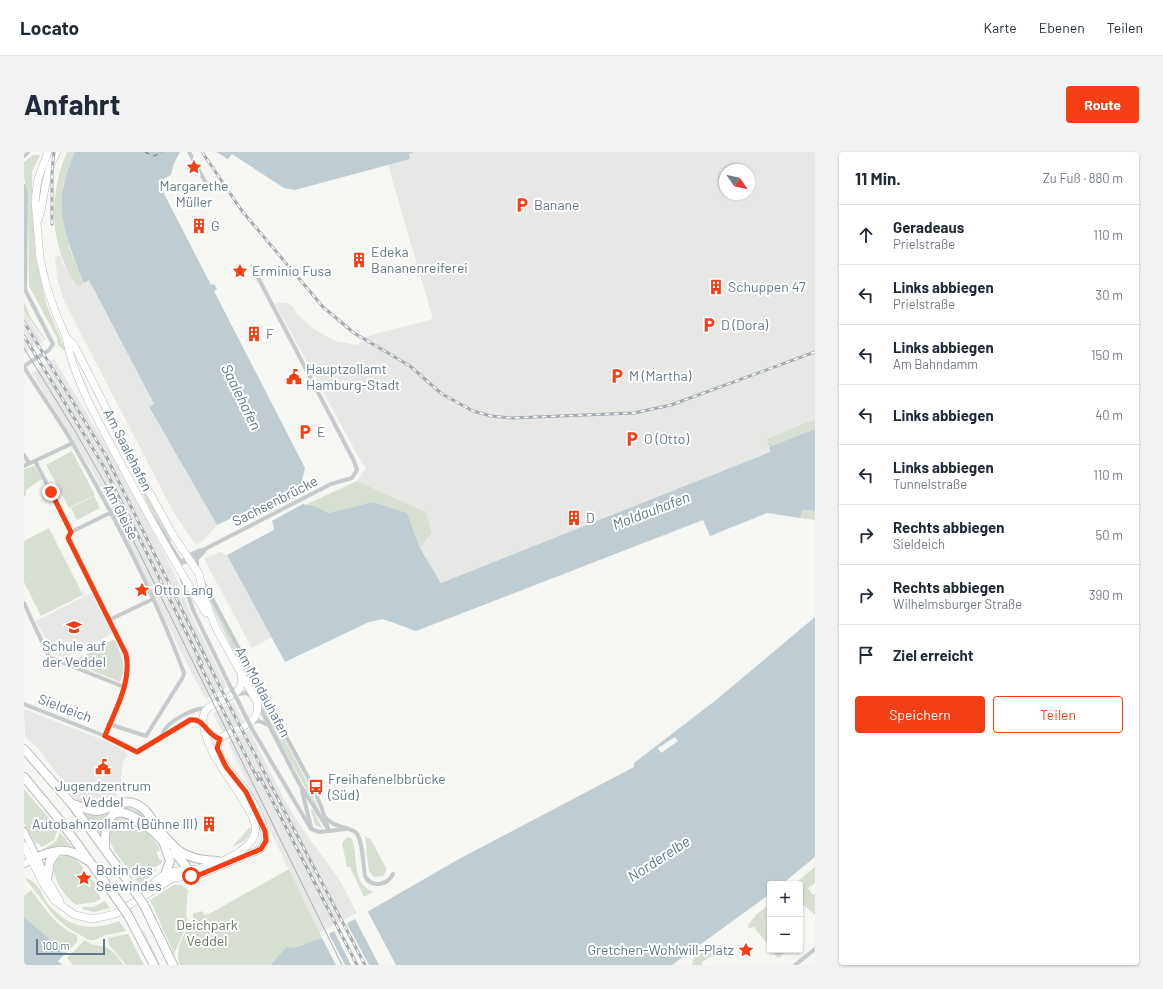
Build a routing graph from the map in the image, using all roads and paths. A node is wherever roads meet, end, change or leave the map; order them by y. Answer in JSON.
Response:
{"nodes":[{"id":1,"x":28,"y":152,"type":"edge"},
{"id":2,"x":57,"y":152,"type":"edge"},
{"id":3,"x":189,"y":152,"type":"edge"},
{"id":4,"x":46,"y":153,"type":"edge"},
{"id":5,"x":24,"y":156,"type":"edge"},
{"id":6,"x":52,"y":163,"type":"junction"},
{"id":7,"x":206,"y":183,"type":"dead end"},
{"id":8,"x":24,"y":186,"type":"edge"},
{"id":9,"x":38,"y":221,"type":"junction"},
{"id":10,"x":24,"y":263,"type":"edge"},
{"id":11,"x":252,"y":266,"type":"dead end"},
{"id":12,"x":24,"y":288,"type":"edge"},
{"id":13,"x":66,"y":337,"type":"junction"},
{"id":14,"x":24,"y":367,"type":"edge"},
{"id":15,"x":73,"y":443,"type":"junction"},
{"id":16,"x":24,"y":455,"type":"edge"},
{"id":17,"x":35,"y":461,"type":"junction"},
{"id":18,"x":29,"y":464,"type":"junction"},
{"id":19,"x":24,"y":466,"type":"edge"},
{"id":20,"x":139,"y":499,"type":"junction"},
{"id":21,"x":110,"y":513,"type":"junction"},
{"id":22,"x":71,"y":532,"type":"junction"},
{"id":23,"x":205,"y":549,"type":"junction"},
{"id":24,"x":200,"y":555,"type":"junction"},
{"id":25,"x":187,"y":560,"type":"junction"},
{"id":26,"x":179,"y":570,"type":"junction"},
{"id":27,"x":199,"y":574,"type":"junction"},
{"id":28,"x":153,"y":598,"type":"junction"},
{"id":29,"x":24,"y":603,"type":"edge"},
{"id":30,"x":109,"y":620,"type":"junction"},
{"id":31,"x":216,"y":628,"type":"junction"},
{"id":32,"x":240,"y":674,"type":"junction"},
{"id":33,"x":124,"y":687,"type":"junction"},
{"id":34,"x":237,"y":697,"type":"junction"},
{"id":35,"x":257,"y":702,"type":"junction"},
{"id":36,"x":24,"y":704,"type":"edge"},
{"id":37,"x":208,"y":709,"type":"junction"},
{"id":38,"x":250,"y":723,"type":"junction"},
{"id":39,"x":109,"y":724,"type":"junction"},
{"id":40,"x":268,"y":725,"type":"junction"},
{"id":41,"x":204,"y":726,"type":"junction"},
{"id":42,"x":105,"y":736,"type":"junction"},
{"id":43,"x":144,"y":737,"type":"joint"},
{"id":44,"x":162,"y":737,"type":"junction"},
{"id":45,"x":220,"y":739,"type":"junction"},
{"id":46,"x":24,"y":749,"type":"edge"},
{"id":47,"x":24,"y":777,"type":"edge"},
{"id":48,"x":299,"y":783,"type":"junction"},
{"id":49,"x":71,"y":802,"type":"junction"},
{"id":50,"x":325,"y":816,"type":"junction"},
{"id":51,"x":312,"y":829,"type":"junction"},
{"id":52,"x":345,"y":829,"type":"junction"},
{"id":53,"x":24,"y":831,"type":"edge"},
{"id":54,"x":329,"y":831,"type":"junction"},
{"id":55,"x":163,"y":841,"type":"junction"},
{"id":56,"x":24,"y":846,"type":"edge"},
{"id":57,"x":105,"y":848,"type":"junction"},
{"id":58,"x":58,"y":851,"type":"junction"},
{"id":59,"x":185,"y":856,"type":"junction"},
{"id":60,"x":34,"y":859,"type":"junction"},
{"id":61,"x":218,"y":862,"type":"junction"},
{"id":62,"x":24,"y":864,"type":"edge"},
{"id":63,"x":92,"y":864,"type":"junction"},
{"id":64,"x":165,"y":874,"type":"junction"},
{"id":65,"x":188,"y":874,"type":"junction"},
{"id":66,"x":393,"y":874,"type":"dead end"},
{"id":67,"x":48,"y":879,"type":"junction"},
{"id":68,"x":145,"y":894,"type":"junction"},
{"id":69,"x":64,"y":908,"type":"junction"},
{"id":70,"x":815,"y":949,"type":"edge"},
{"id":71,"x":154,"y":965,"type":"edge"},
{"id":72,"x":174,"y":965,"type":"edge"},
{"id":73,"x":795,"y":965,"type":"edge"}],
"edges":[{"from":1,"to":5,"type":"street"},
{"from":2,"to":6,"type":"main road","name":"Am Saalehafen"},
{"from":3,"to":7,"type":"street"},
{"from":4,"to":6,"type":"street"},
{"from":4,"to":9,"type":"main road","name":"Am Saalehafen"},
{"from":6,"to":9,"type":"main road","name":"Am Saalehafen"},
{"from":8,"to":10,"type":"street"},
{"from":9,"to":13,"type":"main road","name":"Am Saalehafen"},
{"from":10,"to":12,"type":"street"},
{"from":11,"to":23,"type":"street","name":"Sachsenbrücke"},
{"from":12,"to":14,"type":"street"},
{"from":13,"to":20,"type":"main road","name":"Am Saalehafen"},
{"from":13,"to":25,"type":"main road","name":"Am Saalehafen"},
{"from":14,"to":15,"type":"street","name":"Am Gleise"},
{"from":15,"to":17,"type":"street"},
{"from":15,"to":21,"type":"street","name":"Am Gleise"},
{"from":16,"to":18,"type":"street"},
{"from":17,"to":18,"type":"street"},
{"from":17,"to":22,"type":"street"},
{"from":18,"to":19,"type":"street"},
{"from":20,"to":25,"type":"street","name":"Am Saalehafen"},
{"from":20,"to":26,"type":"main road","name":"Am Saalehafen"},
{"from":21,"to":22,"type":"street"},
{"from":21,"to":28,"type":"street","name":"Am Gleise"},
{"from":22,"to":30,"type":"street"},
{"from":23,"to":24,"type":"street","name":"Sachsenbrücke"},
{"from":23,"to":25,"type":"street","name":"Sachsenbrücke"},
{"from":24,"to":25,"type":"street"},
{"from":24,"to":27,"type":"street"},
{"from":25,"to":26,"type":"street"},
{"from":25,"to":27,"type":"main road","name":"Am Moldauhafen"},
{"from":26,"to":31,"type":"main road","name":"Am Saalehafen"},
{"from":26,"to":34,"type":"street","name":"Am Moldauhafen","bridge":true},
{"from":27,"to":31,"type":"main road"},
{"from":27,"to":50,"type":"street","name":"Am Moldauhafen"},
{"from":28,"to":30,"type":"street"},
{"from":28,"to":43,"type":"street","name":"Am Gleise"},
{"from":29,"to":33,"type":"street"},
{"from":30,"to":33,"type":"street"},
{"from":31,"to":32,"type":"main road"},
{"from":32,"to":34,"type":"main road"},
{"from":32,"to":35,"type":"main road"},
{"from":33,"to":39,"type":"street"},
{"from":34,"to":35,"type":"street"},
{"from":34,"to":37,"type":"main road"},
{"from":34,"to":38,"type":"street","name":"Am Moldauhafen"},
{"from":35,"to":38,"type":"main road"},
{"from":35,"to":40,"type":"street"},
{"from":36,"to":42,"type":"street","name":"Sieldeich"},
{"from":37,"to":41,"type":"main road"},
{"from":37,"to":44,"type":"street"},
{"from":38,"to":40,"type":"street"},
{"from":38,"to":45,"type":"main road"},
{"from":38,"to":51,"type":"street","name":"Am Moldauhafen"},
{"from":39,"to":42,"type":"street"},
{"from":39,"to":43,"type":"street","name":"Sieldeich"},
{"from":40,"to":48,"type":"street"},
{"from":41,"to":44,"type":"street"},
{"from":41,"to":45,"type":"main road"},
{"from":41,"to":61,"type":"main road"},
{"from":42,"to":44,"type":"street","name":"Sieldeich"},
{"from":45,"to":65,"type":"main road"},
{"from":46,"to":49,"type":"highway"},
{"from":47,"to":63,"type":"highway"},
{"from":48,"to":51,"type":"street"},
{"from":48,"to":54,"type":"street"},
{"from":49,"to":57,"type":"highway"},
{"from":49,"to":59,"type":"highway"},
{"from":50,"to":52,"type":"street"},
{"from":50,"to":54,"type":"street","name":"Am Moldauhafen"},
{"from":51,"to":54,"type":"street"},
{"from":52,"to":54,"type":"street"},
{"from":52,"to":66,"type":"street"},
{"from":53,"to":60,"type":"street"},
{"from":55,"to":57,"type":"highway"},
{"from":55,"to":64,"type":"highway"},
{"from":55,"to":65,"type":"highway"},
{"from":56,"to":60,"type":"main road"},
{"from":57,"to":72,"type":"highway","bridge":true},
{"from":58,"to":60,"type":"highway"},
{"from":58,"to":63,"type":"highway"},
{"from":58,"to":67,"type":"highway"},
{"from":59,"to":61,"type":"highway"},
{"from":59,"to":65,"type":"highway"},
{"from":60,"to":62,"type":"street"},
{"from":60,"to":67,"type":"street"},
{"from":60,"to":69,"type":"main road"},
{"from":61,"to":65,"type":"main road"},
{"from":63,"to":71,"type":"highway","bridge":true},
{"from":64,"to":65,"type":"main road"},
{"from":64,"to":68,"type":"main road"},
{"from":65,"to":68,"type":"main road"},
{"from":67,"to":69,"type":"main road"},
{"from":68,"to":69,"type":"main road"},
{"from":70,"to":73,"type":"street"}]}
